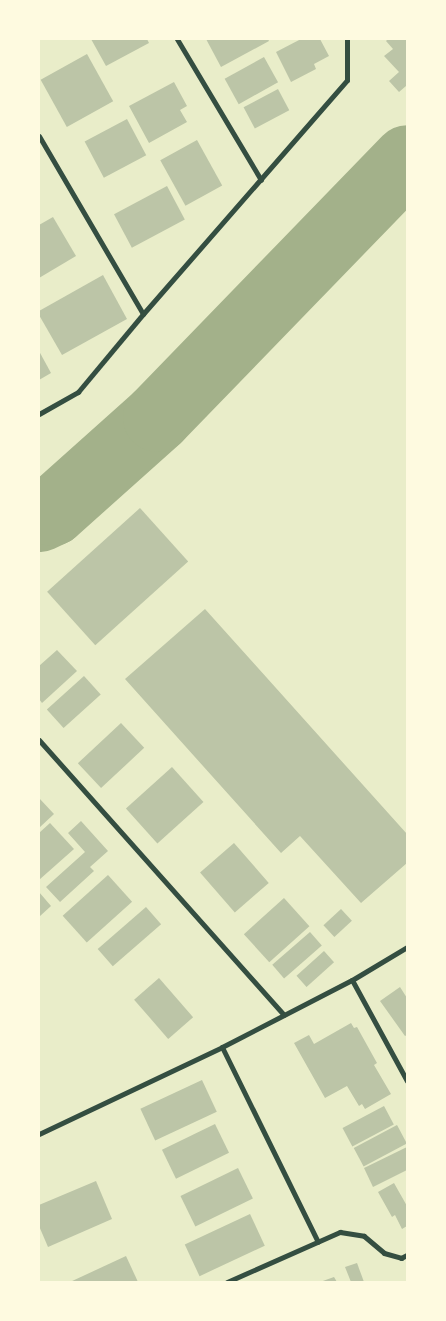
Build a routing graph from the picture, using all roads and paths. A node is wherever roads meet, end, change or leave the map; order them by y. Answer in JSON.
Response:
{"nodes":[{"id":1,"x":178,"y":39,"type":"edge"},
{"id":2,"x":347,"y":39,"type":"edge"},
{"id":3,"x":39,"y":136,"type":"edge"},
{"id":4,"x":261,"y":180,"type":"junction"},
{"id":5,"x":143,"y":314,"type":"junction"},
{"id":6,"x":39,"y":414,"type":"edge"},
{"id":7,"x":39,"y":740,"type":"edge"},
{"id":8,"x":407,"y":947,"type":"edge"},
{"id":9,"x":352,"y":980,"type":"junction"},
{"id":10,"x":284,"y":1015,"type":"junction"},
{"id":11,"x":222,"y":1047,"type":"junction"},
{"id":12,"x":407,"y":1081,"type":"edge"},
{"id":13,"x":39,"y":1134,"type":"edge"},
{"id":14,"x":318,"y":1242,"type":"junction"},
{"id":15,"x":407,"y":1255,"type":"edge"},
{"id":16,"x":227,"y":1282,"type":"edge"}],
"edges":[{"from":1,"to":4,"type":"street"},
{"from":2,"to":4,"type":"street"},
{"from":3,"to":5,"type":"street"},
{"from":4,"to":5,"type":"street"},
{"from":5,"to":6,"type":"street"},
{"from":7,"to":10,"type":"street"},
{"from":8,"to":9,"type":"street"},
{"from":9,"to":10,"type":"street"},
{"from":9,"to":12,"type":"street"},
{"from":10,"to":11,"type":"street"},
{"from":11,"to":13,"type":"street"},
{"from":11,"to":14,"type":"street"},
{"from":14,"to":15,"type":"street"},
{"from":14,"to":16,"type":"street"}]}
